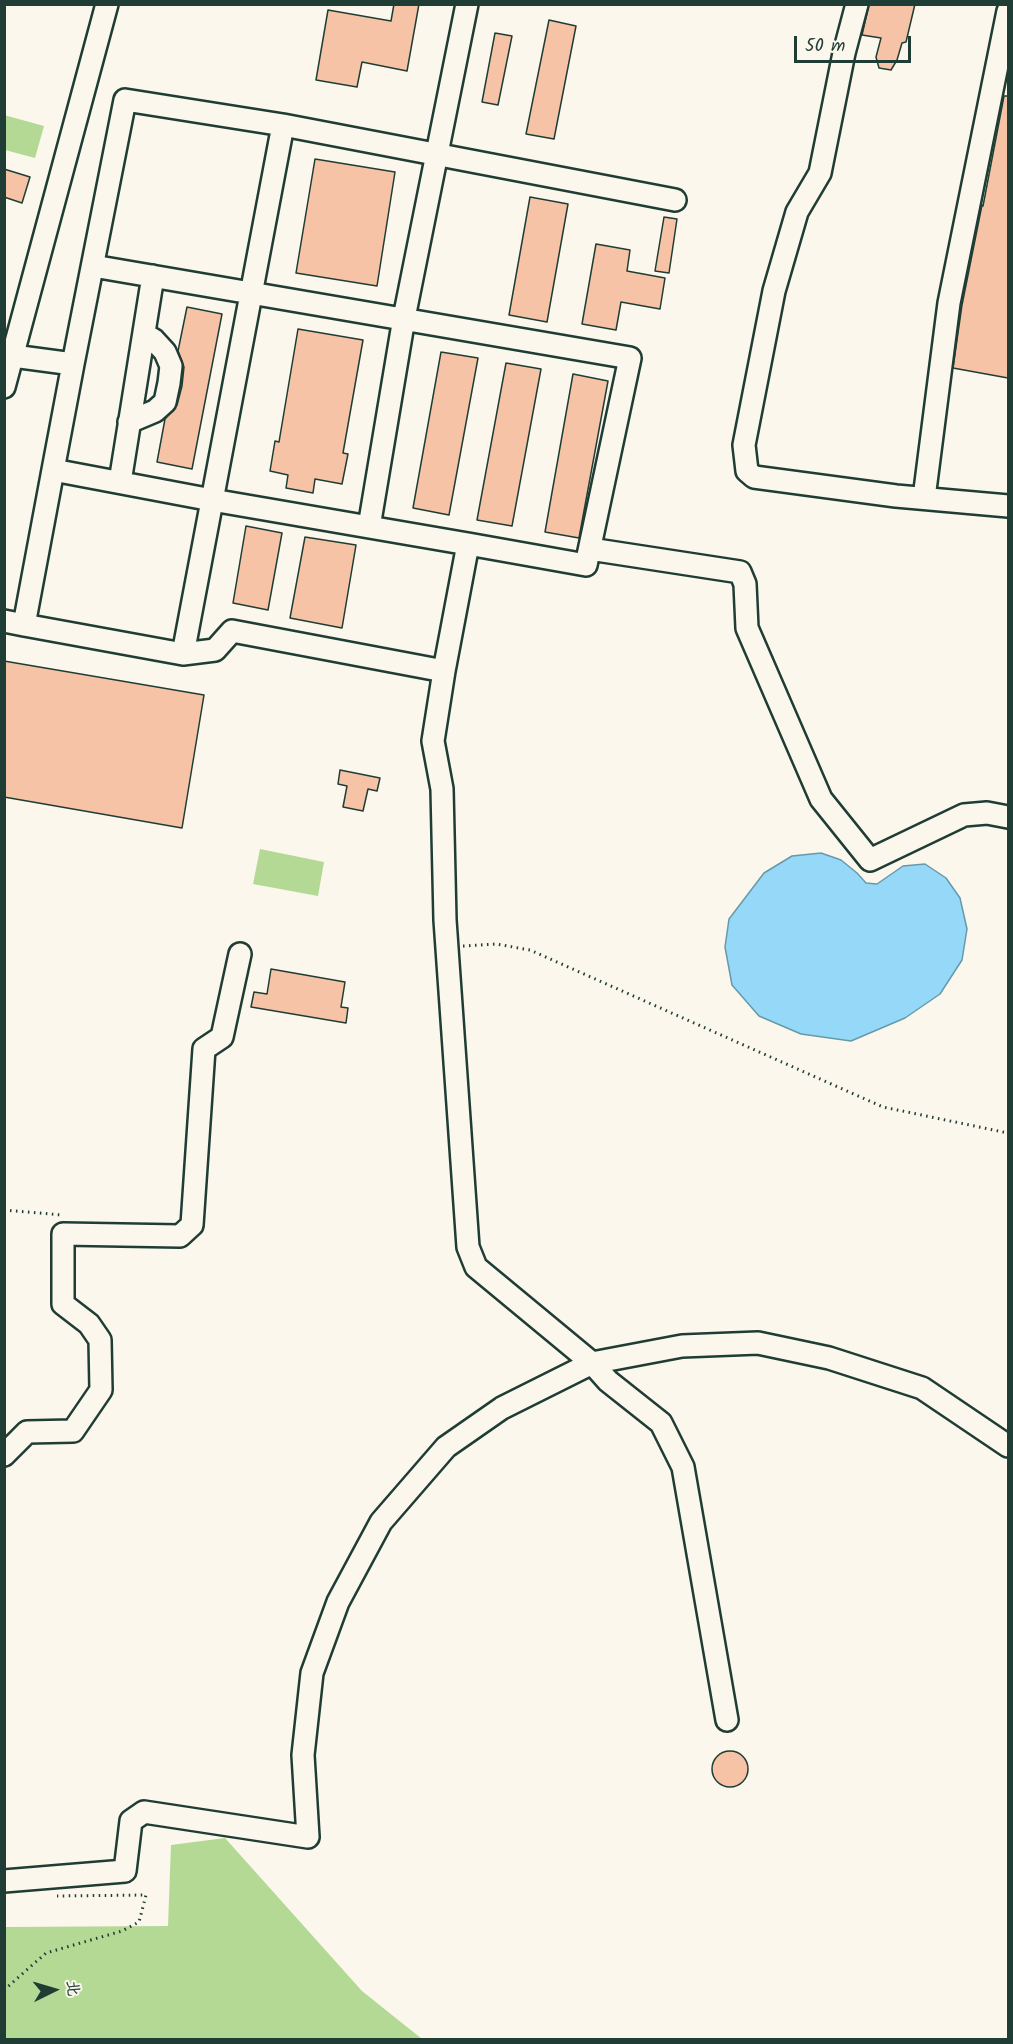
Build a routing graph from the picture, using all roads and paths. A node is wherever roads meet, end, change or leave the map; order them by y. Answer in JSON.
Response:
{"nodes":[{"id":1,"x":107,"y":4,"type":"edge"},
{"id":2,"x":467,"y":4,"type":"edge"},
{"id":3,"x":857,"y":4,"type":"edge"},
{"id":4,"x":1008,"y":11,"type":"edge"},
{"id":5,"x":284,"y":125,"type":"junction"},
{"id":6,"x":438,"y":154,"type":"junction"},
{"id":7,"x":675,"y":200,"type":"dead end"},
{"id":8,"x":93,"y":266,"type":"junction"},
{"id":9,"x":153,"y":276,"type":"junction"},
{"id":10,"x":252,"y":293,"type":"junction"},
{"id":11,"x":404,"y":318,"type":"junction"},
{"id":12,"x":144,"y":334,"type":"junction"},
{"id":13,"x":13,"y":356,"type":"junction"},
{"id":14,"x":74,"y":364,"type":"junction"},
{"id":15,"x":4,"y":387,"type":"edge"},
{"id":16,"x":129,"y":422,"type":"junction"},
{"id":17,"x":53,"y":470,"type":"junction"},
{"id":18,"x":120,"y":482,"type":"junction"},
{"id":19,"x":924,"y":498,"type":"junction"},
{"id":20,"x":212,"y":500,"type":"junction"},
{"id":21,"x":1008,"y":506,"type":"edge"},
{"id":22,"x":369,"y":527,"type":"junction"},
{"id":23,"x":468,"y":544,"type":"junction"},
{"id":24,"x":590,"y":549,"type":"junction"},
{"id":25,"x":14,"y":623,"type":"edge"},
{"id":26,"x":183,"y":654,"type":"junction"},
{"id":27,"x":444,"y":671,"type":"junction"},
{"id":28,"x":1008,"y":817,"type":"edge"},
{"id":29,"x":447,"y":948,"type":"junction"},
{"id":30,"x":240,"y":954,"type":"dead end"},
{"id":31,"x":1008,"y":1133,"type":"edge"},
{"id":32,"x":592,"y":1363,"type":"junction"},
{"id":33,"x":1008,"y":1446,"type":"edge"},
{"id":34,"x":4,"y":1455,"type":"edge"},
{"id":35,"x":727,"y":1720,"type":"dead end"},
{"id":36,"x":4,"y":1881,"type":"edge"},
{"id":37,"x":52,"y":1896,"type":"dead end"},
{"id":38,"x":4,"y":1990,"type":"edge"}],
"edges":[{"from":1,"to":13,"type":"street"},
{"from":2,"to":6,"type":"street"},
{"from":3,"to":19,"type":"street"},
{"from":4,"to":19,"type":"street"},
{"from":5,"to":6,"type":"street"},
{"from":5,"to":8,"type":"street"},
{"from":5,"to":10,"type":"street"},
{"from":6,"to":7,"type":"street"},
{"from":6,"to":11,"type":"street"},
{"from":8,"to":9,"type":"street"},
{"from":8,"to":14,"type":"street"},
{"from":9,"to":10,"type":"street"},
{"from":9,"to":12,"type":"street"},
{"from":10,"to":11,"type":"street"},
{"from":10,"to":20,"type":"street"},
{"from":11,"to":22,"type":"street"},
{"from":11,"to":24,"type":"street"},
{"from":12,"to":16,"type":"street"},
{"from":12,"to":16,"type":"street"},
{"from":13,"to":14,"type":"street"},
{"from":13,"to":15,"type":"street"},
{"from":14,"to":17,"type":"street"},
{"from":16,"to":18,"type":"street"},
{"from":17,"to":18,"type":"street"},
{"from":17,"to":25,"type":"street"},
{"from":18,"to":20,"type":"street"},
{"from":19,"to":21,"type":"street"},
{"from":20,"to":22,"type":"street"},
{"from":20,"to":26,"type":"street"},
{"from":22,"to":23,"type":"street"},
{"from":23,"to":24,"type":"street"},
{"from":23,"to":27,"type":"street"},
{"from":24,"to":28,"type":"street"},
{"from":25,"to":26,"type":"street"},
{"from":26,"to":27,"type":"street"},
{"from":27,"to":29,"type":"street"},
{"from":29,"to":31,"type":"path"},
{"from":29,"to":32,"type":"street"},
{"from":30,"to":34,"type":"street"},
{"from":32,"to":33,"type":"street"},
{"from":32,"to":35,"type":"street"},
{"from":32,"to":36,"type":"street"},
{"from":37,"to":38,"type":"path"}]}
